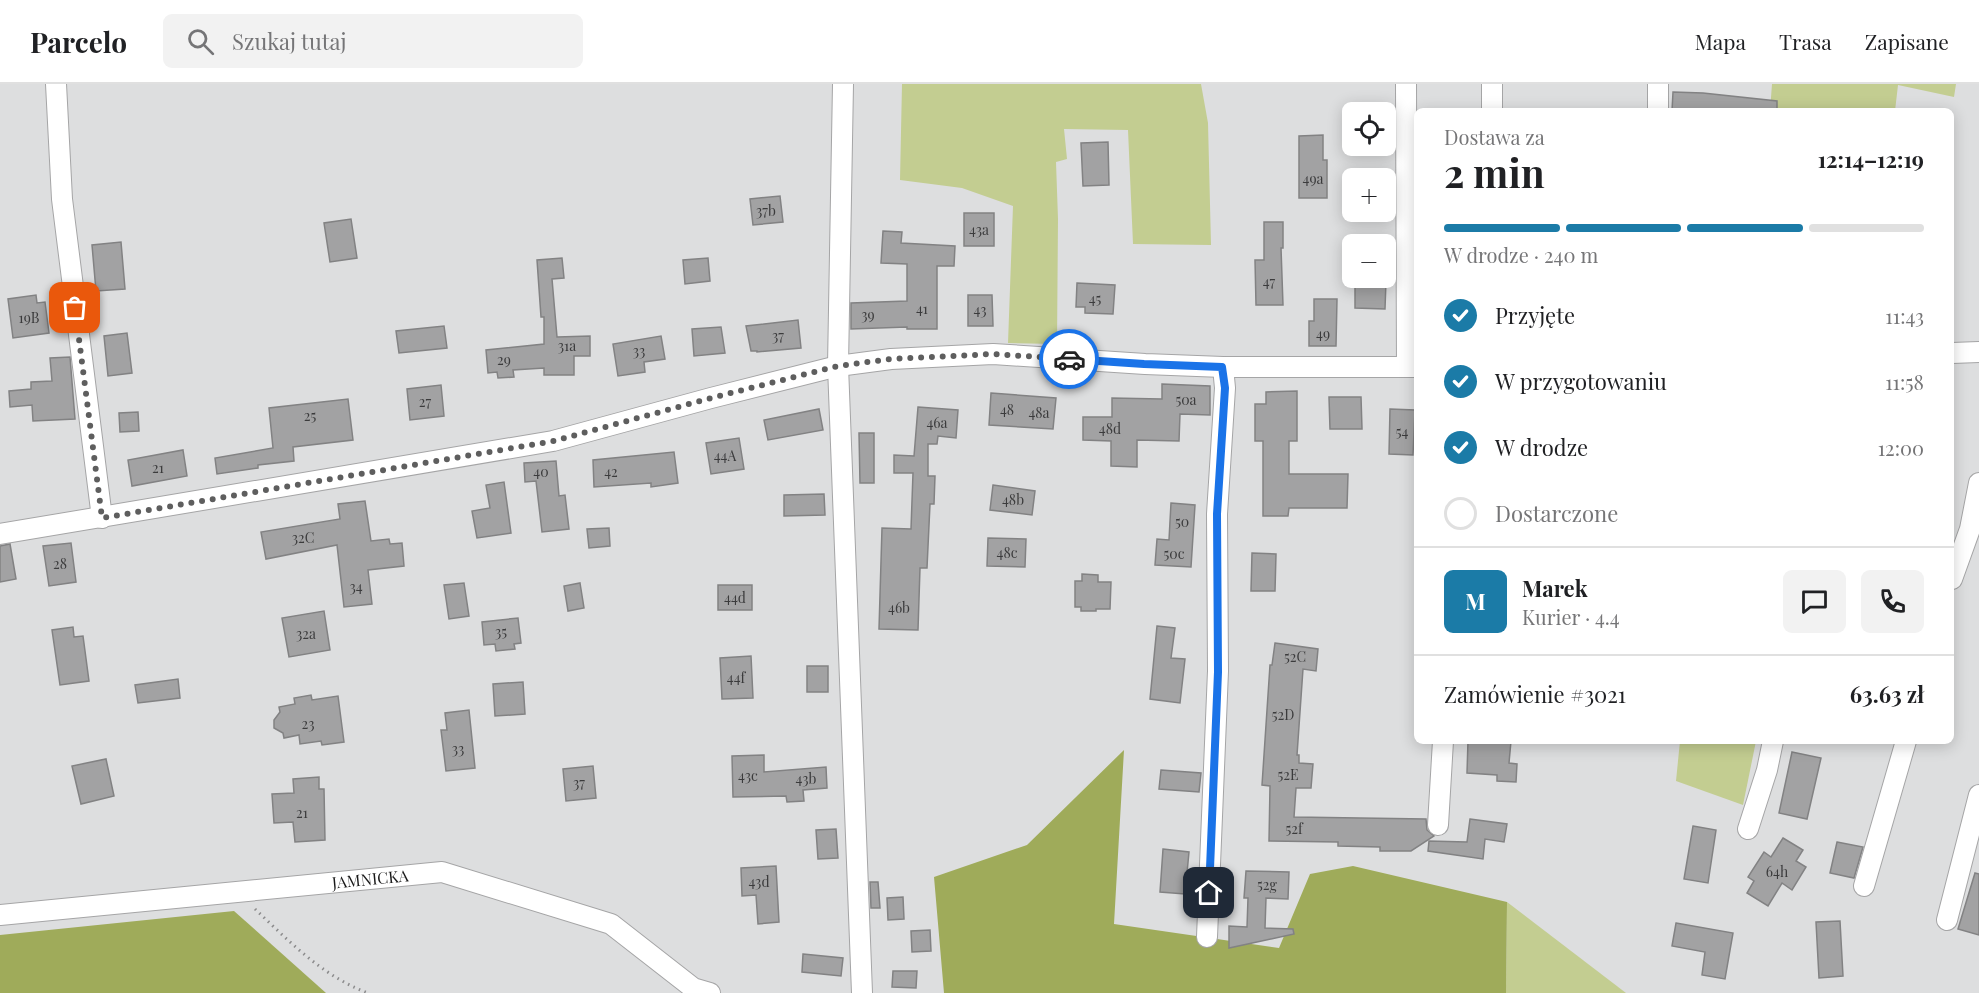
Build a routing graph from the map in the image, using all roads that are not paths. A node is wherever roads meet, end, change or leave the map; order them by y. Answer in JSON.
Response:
{"nodes":[{"id":1,"x":56,"y":84,"type":"edge"},
{"id":2,"x":843,"y":84,"type":"edge"},
{"id":3,"x":1406,"y":84,"type":"edge"},
{"id":4,"x":1492,"y":84,"type":"edge"},
{"id":5,"x":1659,"y":84,"type":"edge"},
{"id":6,"x":1492,"y":108,"type":"edge"},
{"id":7,"x":1658,"y":108,"type":"edge"},
{"id":8,"x":1979,"y":352,"type":"edge"},
{"id":9,"x":1954,"y":353,"type":"edge"},
{"id":10,"x":838,"y":366,"type":"junction"},
{"id":11,"x":1222,"y":367,"type":"junction"},
{"id":12,"x":1412,"y":367,"type":"edge"},
{"id":13,"x":1979,"y":483,"type":"edge"},
{"id":14,"x":102,"y":518,"type":"junction"},
{"id":15,"x":0,"y":534,"type":"edge"},
{"id":16,"x":1954,"y":573,"type":"edge"},
{"id":17,"x":1443,"y":744,"type":"edge"},
{"id":18,"x":1772,"y":744,"type":"edge"},
{"id":19,"x":1905,"y":744,"type":"edge"},
{"id":20,"x":1979,"y":795,"type":"edge"},
{"id":21,"x":1438,"y":825,"type":"dead end"},
{"id":22,"x":1748,"y":829,"type":"dead end"},
{"id":23,"x":1864,"y":886,"type":"dead end"},
{"id":24,"x":0,"y":915,"type":"edge"},
{"id":25,"x":1947,"y":920,"type":"dead end"},
{"id":26,"x":1207,"y":937,"type":"dead end"},
{"id":27,"x":710,"y":993,"type":"edge"},
{"id":28,"x":862,"y":993,"type":"edge"}],
"edges":[{"from":1,"to":14,"type":"street"},
{"from":2,"to":10,"type":"street"},
{"from":3,"to":12,"type":"street"},
{"from":4,"to":6,"type":"street"},
{"from":5,"to":7,"type":"street"},
{"from":8,"to":9,"type":"street"},
{"from":10,"to":11,"type":"street"},
{"from":10,"to":14,"type":"street"},
{"from":10,"to":28,"type":"street"},
{"from":11,"to":12,"type":"street"},
{"from":11,"to":26,"type":"street"},
{"from":13,"to":16,"type":"street"},
{"from":14,"to":15,"type":"street"},
{"from":17,"to":21,"type":"street"},
{"from":18,"to":22,"type":"street"},
{"from":19,"to":23,"type":"street"},
{"from":20,"to":25,"type":"street"},
{"from":24,"to":27,"type":"street","name":"JAMNICKA"}]}
